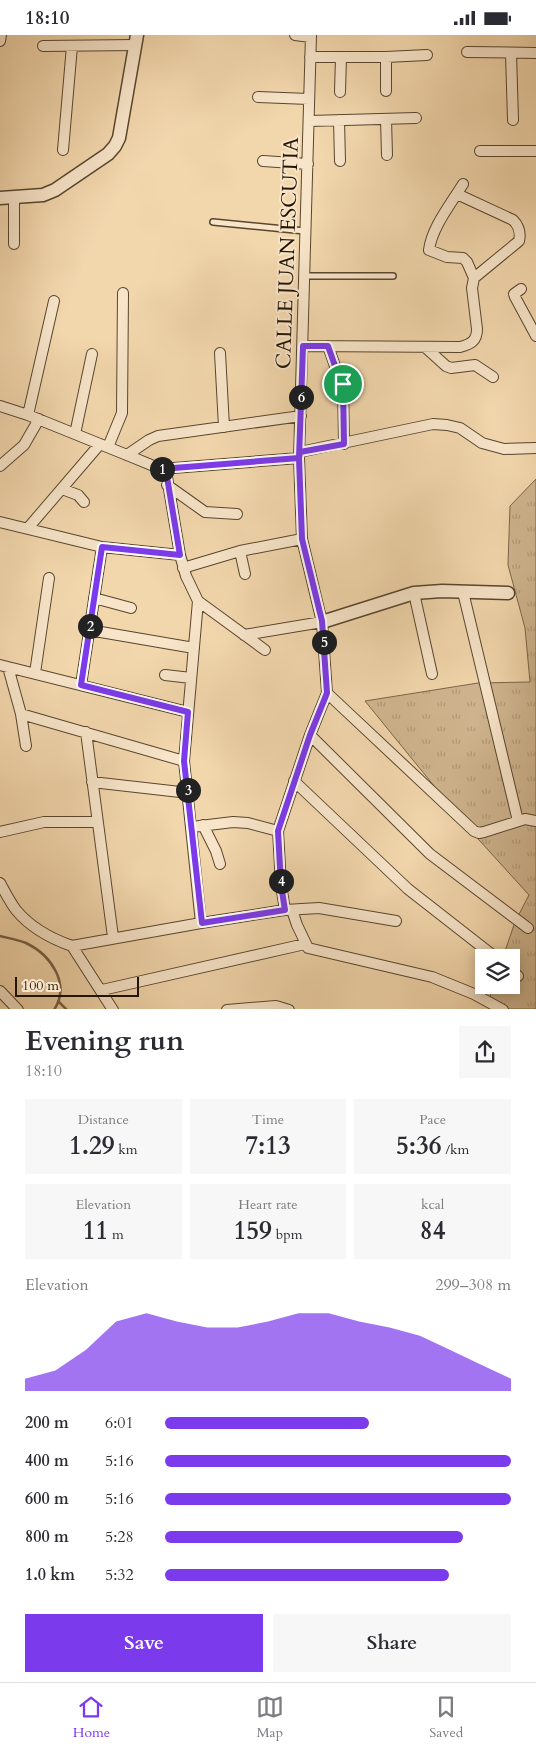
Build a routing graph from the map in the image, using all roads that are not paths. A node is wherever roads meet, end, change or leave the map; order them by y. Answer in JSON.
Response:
{"nodes":[{"id":1,"x":1,"y":35,"type":"edge"},
{"id":2,"x":295,"y":35,"type":"edge"},
{"id":3,"x":311,"y":36,"type":"edge"},
{"id":4,"x":137,"y":40,"type":"edge"},
{"id":5,"x":0,"y":41,"type":"edge"},
{"id":6,"x":43,"y":46,"type":"dead end"},
{"id":7,"x":72,"y":46,"type":"junction"},
{"id":8,"x":467,"y":52,"type":"dead end"},
{"id":9,"x":511,"y":53,"type":"junction"},
{"id":10,"x":536,"y":53,"type":"edge"},
{"id":11,"x":427,"y":55,"type":"dead end"},
{"id":12,"x":310,"y":57,"type":"junction"},
{"id":13,"x":341,"y":57,"type":"junction"},
{"id":14,"x":386,"y":57,"type":"junction"},
{"id":15,"x":386,"y":91,"type":"dead end"},
{"id":16,"x":340,"y":92,"type":"dead end"},
{"id":17,"x":258,"y":97,"type":"dead end"},
{"id":18,"x":309,"y":99,"type":"junction"},
{"id":19,"x":416,"y":118,"type":"dead end"},
{"id":20,"x":386,"y":119,"type":"junction"},
{"id":21,"x":513,"y":119,"type":"dead end"},
{"id":22,"x":339,"y":120,"type":"junction"},
{"id":23,"x":309,"y":121,"type":"junction"},
{"id":24,"x":63,"y":149,"type":"dead end"},
{"id":25,"x":480,"y":151,"type":"dead end"},
{"id":26,"x":536,"y":151,"type":"edge"},
{"id":27,"x":387,"y":155,"type":"dead end"},
{"id":28,"x":263,"y":161,"type":"dead end"},
{"id":29,"x":340,"y":161,"type":"dead end"},
{"id":30,"x":308,"y":164,"type":"junction"},
{"id":31,"x":463,"y":184,"type":"dead end"},
{"id":32,"x":457,"y":194,"type":"junction"},
{"id":33,"x":14,"y":197,"type":"junction"},
{"id":34,"x":0,"y":198,"type":"edge"},
{"id":35,"x":214,"y":222,"type":"dead end"},
{"id":36,"x":305,"y":231,"type":"junction"},
{"id":37,"x":14,"y":244,"type":"dead end"},
{"id":38,"x":304,"y":276,"type":"junction"},
{"id":39,"x":393,"y":276,"type":"dead end"},
{"id":40,"x":474,"y":278,"type":"junction"},
{"id":41,"x":521,"y":289,"type":"dead end"},
{"id":42,"x":123,"y":293,"type":"dead end"},
{"id":43,"x":54,"y":301,"type":"dead end"},
{"id":44,"x":536,"y":336,"type":"edge"},
{"id":45,"x":303,"y":346,"type":"junction"},
{"id":46,"x":328,"y":346,"type":"junction"},
{"id":47,"x":425,"y":347,"type":"junction"},
{"id":48,"x":220,"y":353,"type":"dead end"},
{"id":49,"x":92,"y":354,"type":"dead end"},
{"id":50,"x":493,"y":377,"type":"dead end"},
{"id":51,"x":0,"y":405,"type":"edge"},
{"id":52,"x":28,"y":415,"type":"junction"},
{"id":53,"x":301,"y":416,"type":"junction"},
{"id":54,"x":39,"y":419,"type":"junction"},
{"id":55,"x":224,"y":427,"type":"junction"},
{"id":56,"x":75,"y":434,"type":"junction"},
{"id":57,"x":344,"y":444,"type":"junction"},
{"id":58,"x":104,"y":446,"type":"junction"},
{"id":59,"x":536,"y":448,"type":"edge"},
{"id":60,"x":127,"y":455,"type":"junction"},
{"id":61,"x":300,"y":455,"type":"junction"},
{"id":62,"x":0,"y":466,"type":"edge"},
{"id":63,"x":165,"y":477,"type":"junction"},
{"id":64,"x":62,"y":489,"type":"junction"},
{"id":65,"x":84,"y":502,"type":"dead end"},
{"id":66,"x":237,"y":514,"type":"dead end"},
{"id":67,"x":0,"y":522,"type":"edge"},
{"id":68,"x":28,"y":529,"type":"junction"},
{"id":69,"x":302,"y":539,"type":"junction"},
{"id":70,"x":102,"y":547,"type":"junction"},
{"id":71,"x":240,"y":551,"type":"junction"},
{"id":72,"x":180,"y":555,"type":"junction"},
{"id":73,"x":183,"y":568,"type":"junction"},
{"id":74,"x":245,"y":574,"type":"dead end"},
{"id":75,"x":49,"y":578,"type":"dead end"},
{"id":76,"x":463,"y":592,"type":"junction"},
{"id":77,"x":414,"y":593,"type":"junction"},
{"id":78,"x":508,"y":593,"type":"dead end"},
{"id":79,"x":94,"y":598,"type":"junction"},
{"id":80,"x":198,"y":601,"type":"junction"},
{"id":81,"x":131,"y":608,"type":"dead end"},
{"id":82,"x":322,"y":621,"type":"junction"},
{"id":83,"x":89,"y":630,"type":"junction"},
{"id":84,"x":244,"y":635,"type":"junction"},
{"id":85,"x":194,"y":648,"type":"junction"},
{"id":86,"x":265,"y":650,"type":"dead end"},
{"id":87,"x":4,"y":666,"type":"edge"},
{"id":88,"x":36,"y":673,"type":"junction"},
{"id":89,"x":432,"y":674,"type":"dead end"},
{"id":90,"x":166,"y":675,"type":"dead end"},
{"id":91,"x":191,"y":678,"type":"junction"},
{"id":92,"x":81,"y":685,"type":"junction"},
{"id":93,"x":327,"y":693,"type":"junction"},
{"id":94,"x":188,"y":712,"type":"junction"},
{"id":95,"x":21,"y":714,"type":"junction"},
{"id":96,"x":86,"y":732,"type":"junction"},
{"id":97,"x":310,"y":735,"type":"junction"},
{"id":98,"x":26,"y":746,"type":"dead end"},
{"id":99,"x":184,"y":761,"type":"junction"},
{"id":100,"x":294,"y":781,"type":"junction"},
{"id":101,"x":92,"y":782,"type":"junction"},
{"id":102,"x":189,"y":793,"type":"junction"},
{"id":103,"x":518,"y":821,"type":"junction"},
{"id":104,"x":536,"y":821,"type":"edge"},
{"id":105,"x":97,"y":822,"type":"junction"},
{"id":106,"x":203,"y":825,"type":"junction"},
{"id":107,"x":192,"y":827,"type":"junction"},
{"id":108,"x":278,"y":831,"type":"junction"},
{"id":109,"x":0,"y":832,"type":"edge"},
{"id":110,"x":220,"y":864,"type":"dead end"},
{"id":111,"x":0,"y":883,"type":"edge"},
{"id":112,"x":289,"y":910,"type":"junction"},
{"id":113,"x":396,"y":921,"type":"dead end"},
{"id":114,"x":202,"y":923,"type":"junction"},
{"id":115,"x":528,"y":929,"type":"dead end"},
{"id":116,"x":113,"y":937,"type":"junction"},
{"id":117,"x":305,"y":944,"type":"junction"},
{"id":118,"x":72,"y":946,"type":"junction"},
{"id":119,"x":485,"y":949,"type":"edge"},
{"id":120,"x":102,"y":990,"type":"junction"},
{"id":121,"x":0,"y":991,"type":"edge"},
{"id":122,"x":276,"y":1007,"type":"edge"},
{"id":123,"x":18,"y":1009,"type":"edge"},
{"id":124,"x":113,"y":1009,"type":"edge"},
{"id":125,"x":227,"y":1009,"type":"edge"},
{"id":126,"x":289,"y":1009,"type":"edge"},
{"id":127,"x":503,"y":1009,"type":"edge"}],
"edges":[{"from":1,"to":5,"type":"street"},
{"from":2,"to":3,"type":"street"},
{"from":3,"to":12,"type":"street","name":"CALLE JUAN ESCUTIA"},
{"from":4,"to":7,"type":"street"},
{"from":4,"to":33,"type":"street"},
{"from":6,"to":7,"type":"street"},
{"from":7,"to":24,"type":"street"},
{"from":8,"to":9,"type":"street"},
{"from":9,"to":10,"type":"street"},
{"from":9,"to":21,"type":"street"},
{"from":11,"to":14,"type":"street"},
{"from":12,"to":13,"type":"street"},
{"from":12,"to":18,"type":"street","name":"CALLE JUAN ESCUTIA"},
{"from":13,"to":14,"type":"street"},
{"from":13,"to":16,"type":"street"},
{"from":14,"to":15,"type":"street"},
{"from":17,"to":18,"type":"street"},
{"from":18,"to":23,"type":"street","name":"CALLE JUAN ESCUTIA"},
{"from":19,"to":20,"type":"street"},
{"from":20,"to":22,"type":"street"},
{"from":20,"to":27,"type":"street"},
{"from":22,"to":23,"type":"street"},
{"from":22,"to":29,"type":"street"},
{"from":23,"to":30,"type":"street","name":"CALLE JUAN ESCUTIA"},
{"from":25,"to":26,"type":"street"},
{"from":28,"to":30,"type":"street"},
{"from":30,"to":36,"type":"street","name":"CALLE JUAN ESCUTIA"},
{"from":31,"to":32,"type":"street"},
{"from":32,"to":40,"type":"street"},
{"from":32,"to":40,"type":"street"},
{"from":33,"to":34,"type":"street"},
{"from":33,"to":37,"type":"street"},
{"from":35,"to":36,"type":"lane"},
{"from":36,"to":38,"type":"street","name":"CALLE JUAN ESCUTIA"},
{"from":38,"to":39,"type":"lane"},
{"from":38,"to":45,"type":"street","name":"CALLE JUAN ESCUTIA"},
{"from":40,"to":47,"type":"street"},
{"from":41,"to":44,"type":"street"},
{"from":42,"to":58,"type":"street"},
{"from":43,"to":52,"type":"street"},
{"from":45,"to":46,"type":"street"},
{"from":45,"to":53,"type":"street","name":"CALLE JUAN ESCUTIA"},
{"from":46,"to":47,"type":"street"},
{"from":46,"to":57,"type":"street"},
{"from":47,"to":50,"type":"street"},
{"from":48,"to":55,"type":"street"},
{"from":49,"to":56,"type":"street"},
{"from":51,"to":52,"type":"street"},
{"from":52,"to":54,"type":"street"},
{"from":53,"to":55,"type":"street"},
{"from":53,"to":61,"type":"street","name":"CALLE JUAN ESCUTIA"},
{"from":54,"to":56,"type":"street"},
{"from":54,"to":62,"type":"street"},
{"from":55,"to":60,"type":"street"},
{"from":56,"to":58,"type":"street"},
{"from":57,"to":59,"type":"street"},
{"from":57,"to":61,"type":"street"},
{"from":58,"to":60,"type":"street"},
{"from":58,"to":64,"type":"street"},
{"from":60,"to":63,"type":"street"},
{"from":61,"to":63,"type":"street"},
{"from":61,"to":69,"type":"street","name":"CALLE JUAN ESCUTIA"},
{"from":63,"to":66,"type":"street"},
{"from":63,"to":72,"type":"street"},
{"from":64,"to":65,"type":"street"},
{"from":64,"to":68,"type":"street"},
{"from":67,"to":68,"type":"street"},
{"from":68,"to":70,"type":"street"},
{"from":69,"to":71,"type":"street"},
{"from":69,"to":82,"type":"street","name":"CALLE JUAN ESCUTIA"},
{"from":70,"to":72,"type":"street"},
{"from":70,"to":79,"type":"street"},
{"from":71,"to":73,"type":"street"},
{"from":71,"to":74,"type":"street"},
{"from":72,"to":73,"type":"street"},
{"from":73,"to":80,"type":"street"},
{"from":75,"to":88,"type":"street"},
{"from":76,"to":77,"type":"street"},
{"from":76,"to":78,"type":"street"},
{"from":76,"to":103,"type":"street"},
{"from":77,"to":82,"type":"street"},
{"from":77,"to":89,"type":"street"},
{"from":79,"to":81,"type":"street"},
{"from":79,"to":83,"type":"street"},
{"from":80,"to":84,"type":"street"},
{"from":80,"to":85,"type":"street"},
{"from":82,"to":84,"type":"street"},
{"from":82,"to":93,"type":"street","name":"CALLE JUAN ESCUTIA"},
{"from":83,"to":85,"type":"street"},
{"from":83,"to":92,"type":"street"},
{"from":84,"to":86,"type":"street"},
{"from":85,"to":91,"type":"street"},
{"from":87,"to":88,"type":"street"},
{"from":87,"to":95,"type":"street"},
{"from":88,"to":92,"type":"street"},
{"from":90,"to":91,"type":"street"},
{"from":91,"to":94,"type":"street"},
{"from":92,"to":94,"type":"street"},
{"from":93,"to":97,"type":"street","name":"CALLE JUAN ESCUTIA"},
{"from":93,"to":103,"type":"street"},
{"from":94,"to":99,"type":"street"},
{"from":95,"to":96,"type":"street"},
{"from":95,"to":98,"type":"street"},
{"from":96,"to":99,"type":"street"},
{"from":96,"to":101,"type":"street"},
{"from":97,"to":100,"type":"street","name":"CALLE JUAN ESCUTIA"},
{"from":97,"to":115,"type":"street"},
{"from":99,"to":102,"type":"street"},
{"from":100,"to":108,"type":"street","name":"CALLE JUAN ESCUTIA"},
{"from":100,"to":119,"type":"street"},
{"from":101,"to":102,"type":"street"},
{"from":101,"to":105,"type":"street"},
{"from":102,"to":107,"type":"street"},
{"from":103,"to":104,"type":"street"},
{"from":105,"to":109,"type":"street"},
{"from":105,"to":116,"type":"street"},
{"from":106,"to":107,"type":"street"},
{"from":106,"to":108,"type":"street"},
{"from":106,"to":110,"type":"street"},
{"from":107,"to":114,"type":"street"},
{"from":108,"to":112,"type":"street","name":"CALLE JUAN ESCUTIA"},
{"from":111,"to":118,"type":"street"},
{"from":112,"to":113,"type":"street"},
{"from":112,"to":114,"type":"street"},
{"from":112,"to":117,"type":"street","name":"CALLE JUAN ESCUTIA"},
{"from":114,"to":116,"type":"street"},
{"from":116,"to":118,"type":"street"},
{"from":117,"to":120,"type":"street"},
{"from":117,"to":127,"type":"street"},
{"from":118,"to":120,"type":"street"},
{"from":120,"to":124,"type":"street"},
{"from":121,"to":123,"type":"street"},
{"from":122,"to":125,"type":"street"},
{"from":122,"to":126,"type":"street"}]}
